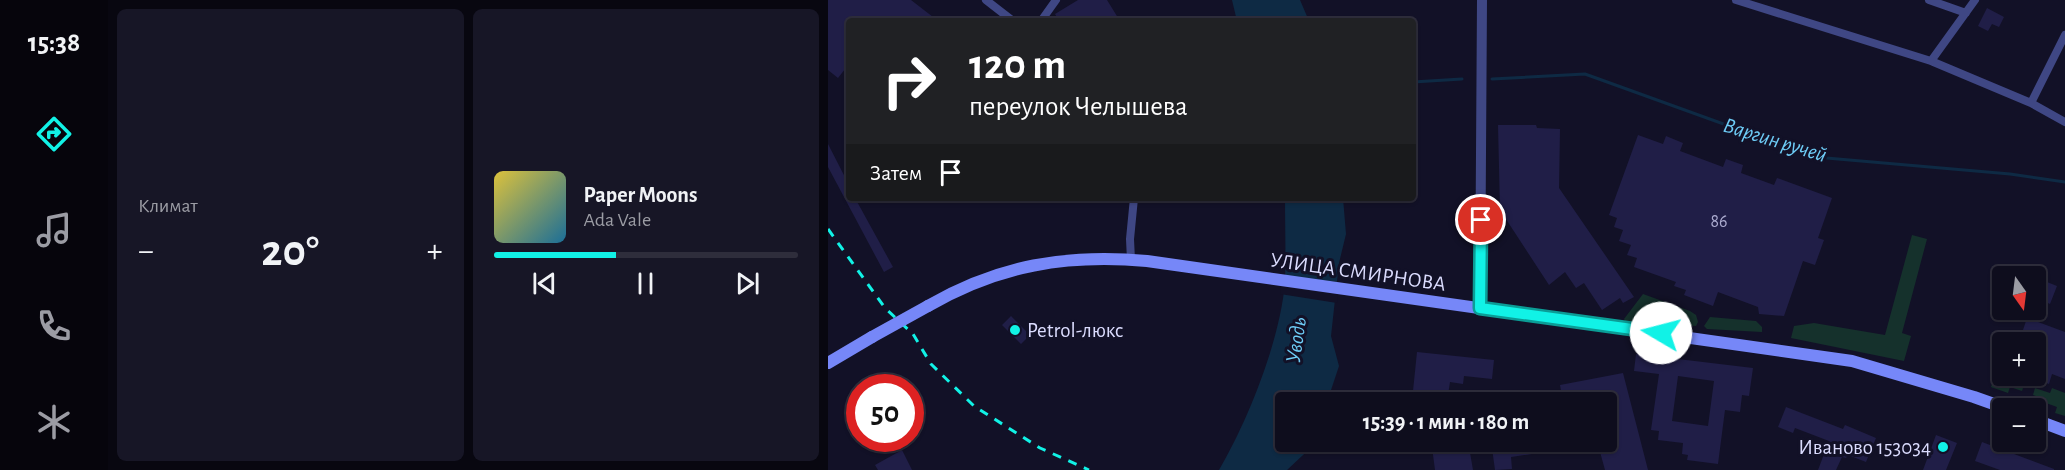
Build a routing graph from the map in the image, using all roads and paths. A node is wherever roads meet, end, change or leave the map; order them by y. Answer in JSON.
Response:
{"nodes":[{"id":1,"x":986,"y":0,"type":"edge"},
{"id":2,"x":1056,"y":0,"type":"edge"},
{"id":3,"x":1482,"y":0,"type":"edge"},
{"id":4,"x":1736,"y":0,"type":"edge"},
{"id":5,"x":1929,"y":0,"type":"edge"},
{"id":6,"x":1975,"y":0,"type":"edge"},
{"id":7,"x":1966,"y":13,"type":"junction"},
{"id":8,"x":1009,"y":18,"type":"edge"},
{"id":9,"x":1043,"y":18,"type":"edge"},
{"id":10,"x":2065,"y":35,"type":"edge"},
{"id":11,"x":1931,"y":61,"type":"junction"},
{"id":12,"x":2031,"y":103,"type":"junction"},
{"id":13,"x":2065,"y":122,"type":"edge"},
{"id":14,"x":1134,"y":201,"type":"edge"},
{"id":15,"x":1131,"y":260,"type":"junction"},
{"id":16,"x":1480,"y":308,"type":"junction"},
{"id":17,"x":828,"y":363,"type":"edge"},
{"id":18,"x":1992,"y":403,"type":"edge"},
{"id":19,"x":2046,"y":424,"type":"edge"},
{"id":20,"x":2065,"y":431,"type":"edge"}],
"edges":[{"from":1,"to":8,"type":"street"},
{"from":2,"to":9,"type":"street"},
{"from":3,"to":16,"type":"street"},
{"from":4,"to":11,"type":"street"},
{"from":5,"to":7,"type":"street"},
{"from":6,"to":7,"type":"street"},
{"from":7,"to":11,"type":"street"},
{"from":10,"to":12,"type":"street"},
{"from":11,"to":12,"type":"street"},
{"from":12,"to":13,"type":"street"},
{"from":14,"to":15,"type":"street"},
{"from":15,"to":16,"type":"main road","name":"УЛИЦА СМИРНОВА"},
{"from":15,"to":17,"type":"main road","name":"УЛИЦА СМИРНОВА","bridge":true},
{"from":16,"to":18,"type":"main road","name":"УЛИЦА СМИРНОВА"},
{"from":19,"to":20,"type":"main road"}]}
